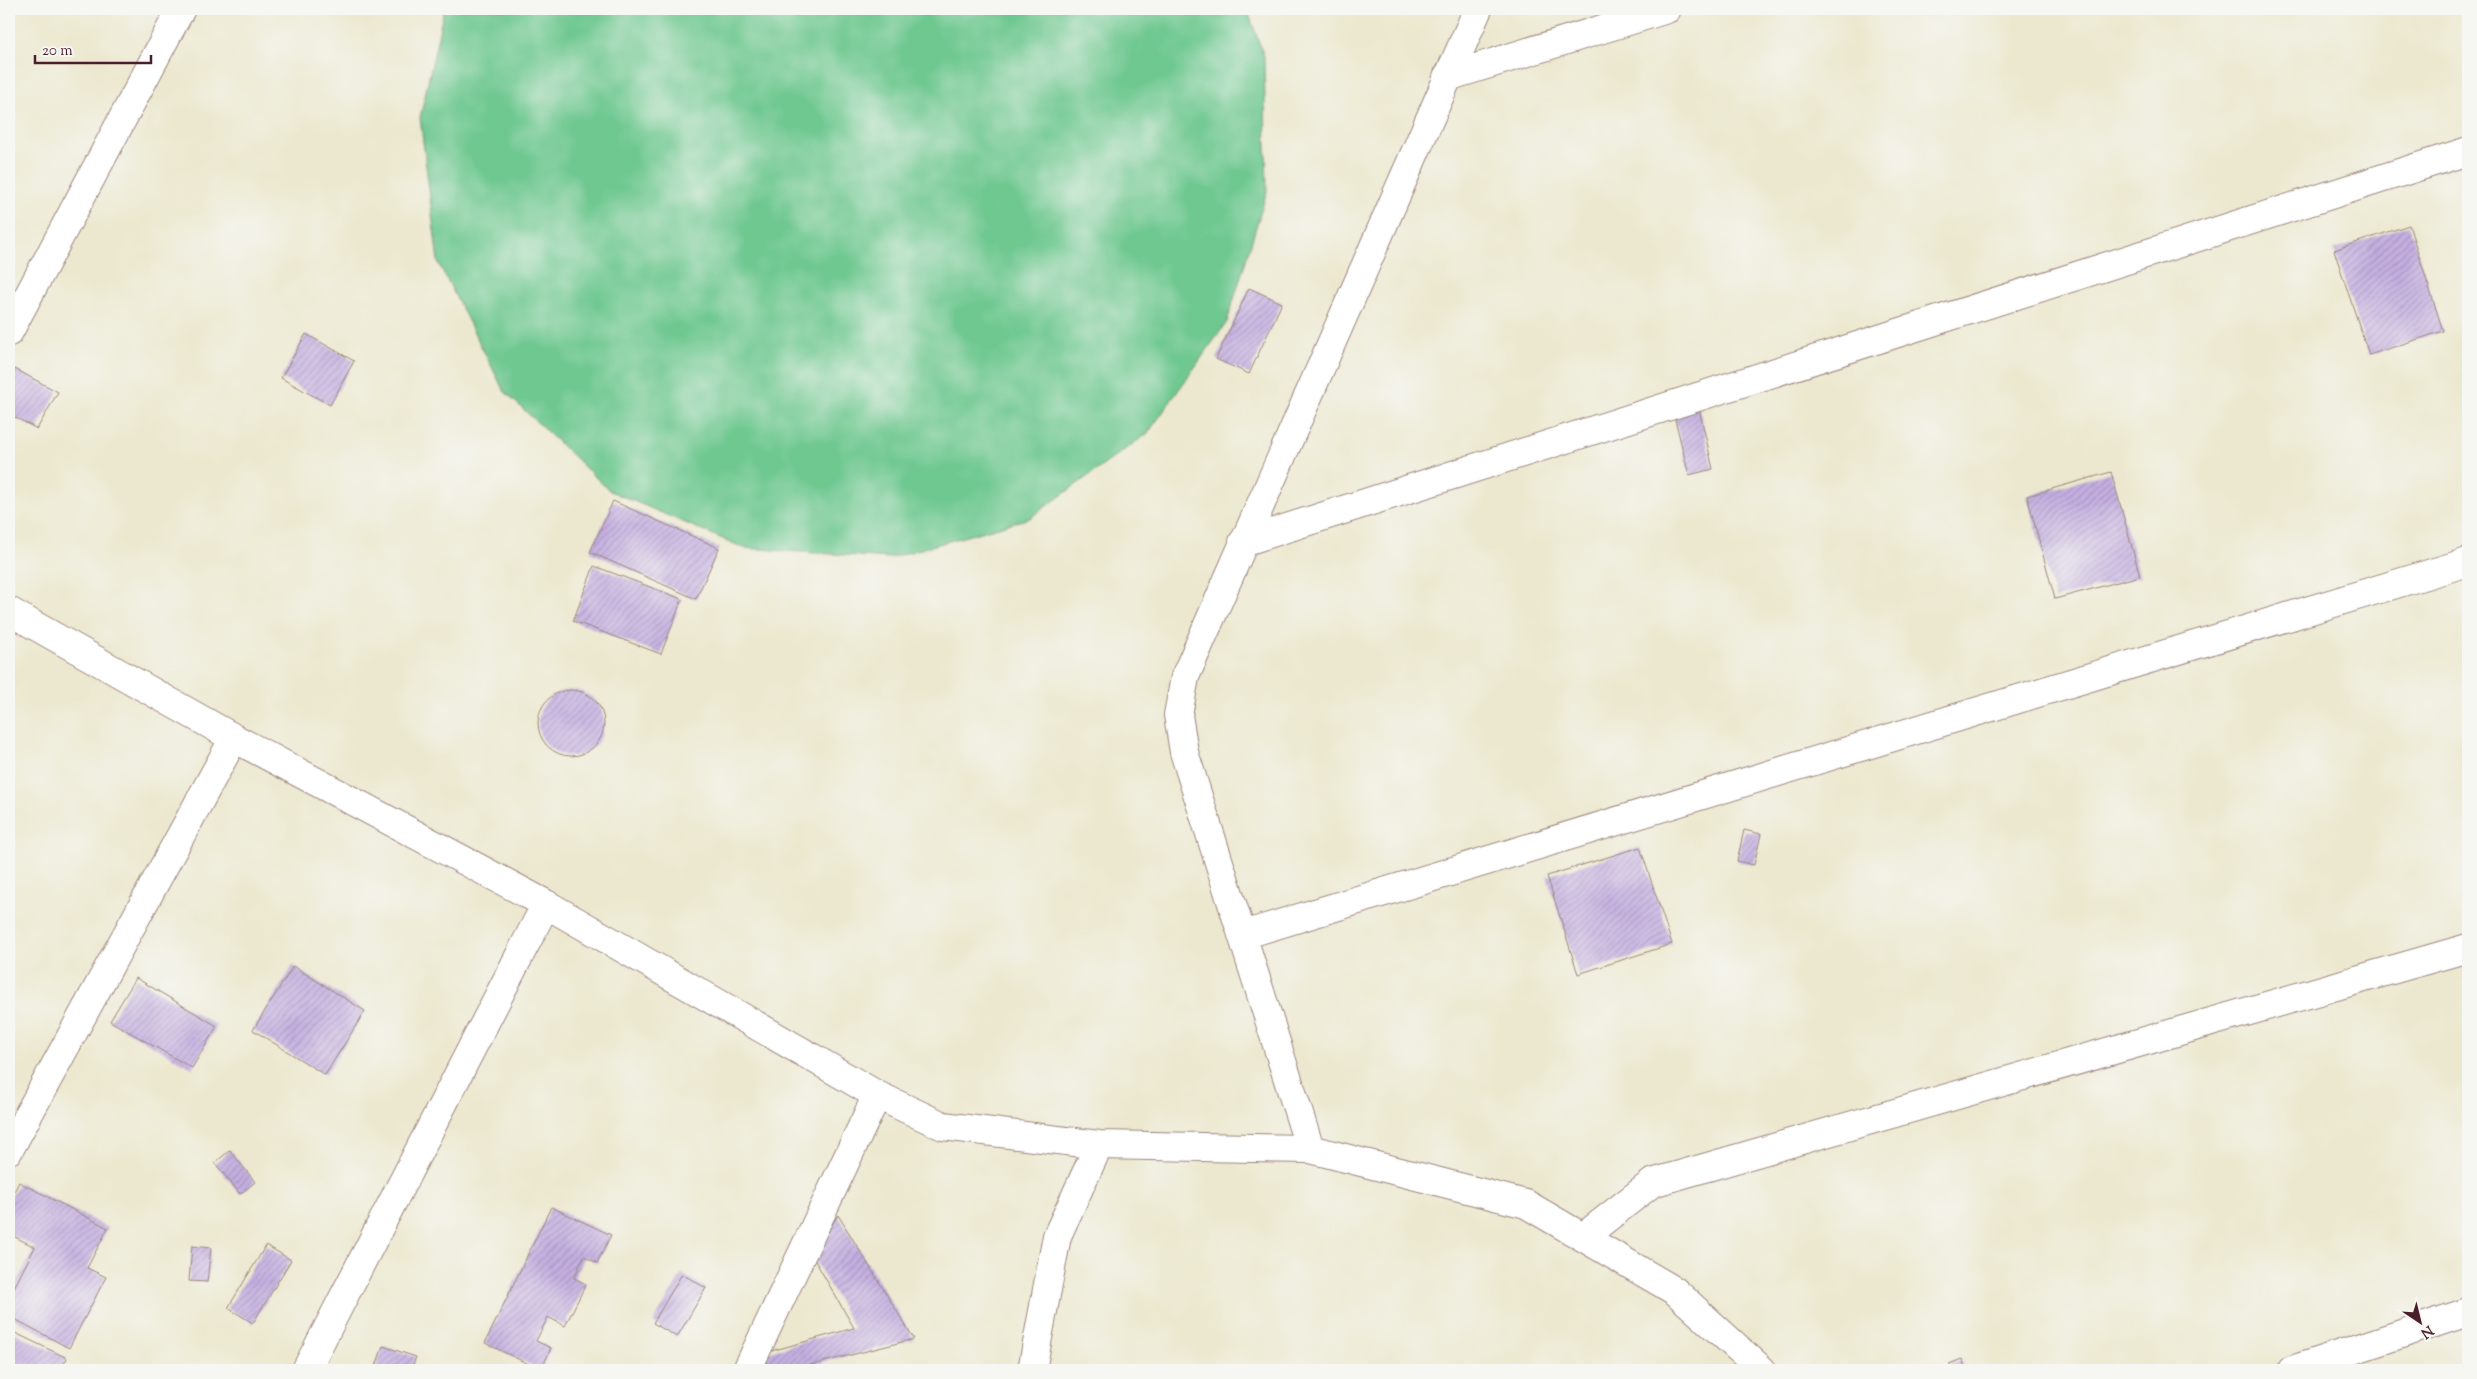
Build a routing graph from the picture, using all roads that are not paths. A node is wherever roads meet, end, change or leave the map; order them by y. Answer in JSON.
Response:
{"nodes":[{"id":1,"x":181,"y":9,"type":"edge"},
{"id":2,"x":1478,"y":9,"type":"edge"},
{"id":3,"x":1667,"y":9,"type":"edge"},
{"id":4,"x":1447,"y":77,"type":"junction"},
{"id":5,"x":2468,"y":151,"type":"edge"},
{"id":6,"x":9,"y":332,"type":"edge"},
{"id":7,"x":1243,"y":542,"type":"junction"},
{"id":8,"x":2468,"y":562,"type":"edge"},
{"id":9,"x":9,"y":611,"type":"edge"},
{"id":10,"x":234,"y":738,"type":"junction"},
{"id":11,"x":546,"y":904,"type":"junction"},
{"id":12,"x":1243,"y":935,"type":"junction"},
{"id":13,"x":2468,"y":948,"type":"edge"},
{"id":14,"x":877,"y":1095,"type":"junction"},
{"id":15,"x":1099,"y":1145,"type":"junction"},
{"id":16,"x":1310,"y":1149,"type":"junction"},
{"id":17,"x":9,"y":1150,"type":"edge"},
{"id":18,"x":1583,"y":1237,"type":"junction"},
{"id":19,"x":2468,"y":1312,"type":"edge"},
{"id":20,"x":306,"y":1370,"type":"edge"},
{"id":21,"x":747,"y":1370,"type":"edge"},
{"id":22,"x":1032,"y":1370,"type":"edge"},
{"id":23,"x":1762,"y":1370,"type":"edge"},
{"id":24,"x":2292,"y":1370,"type":"edge"}],
"edges":[{"from":1,"to":6,"type":"street"},
{"from":2,"to":4,"type":"street"},
{"from":3,"to":4,"type":"street"},
{"from":4,"to":7,"type":"street"},
{"from":5,"to":7,"type":"street"},
{"from":7,"to":12,"type":"street"},
{"from":8,"to":12,"type":"street"},
{"from":9,"to":10,"type":"street"},
{"from":10,"to":11,"type":"street"},
{"from":10,"to":17,"type":"street"},
{"from":11,"to":14,"type":"street"},
{"from":11,"to":20,"type":"street"},
{"from":12,"to":16,"type":"street"},
{"from":13,"to":18,"type":"street"},
{"from":14,"to":15,"type":"street"},
{"from":14,"to":21,"type":"street"},
{"from":15,"to":16,"type":"street"},
{"from":15,"to":22,"type":"street"},
{"from":16,"to":18,"type":"street"},
{"from":18,"to":23,"type":"street"},
{"from":19,"to":24,"type":"street"}]}
